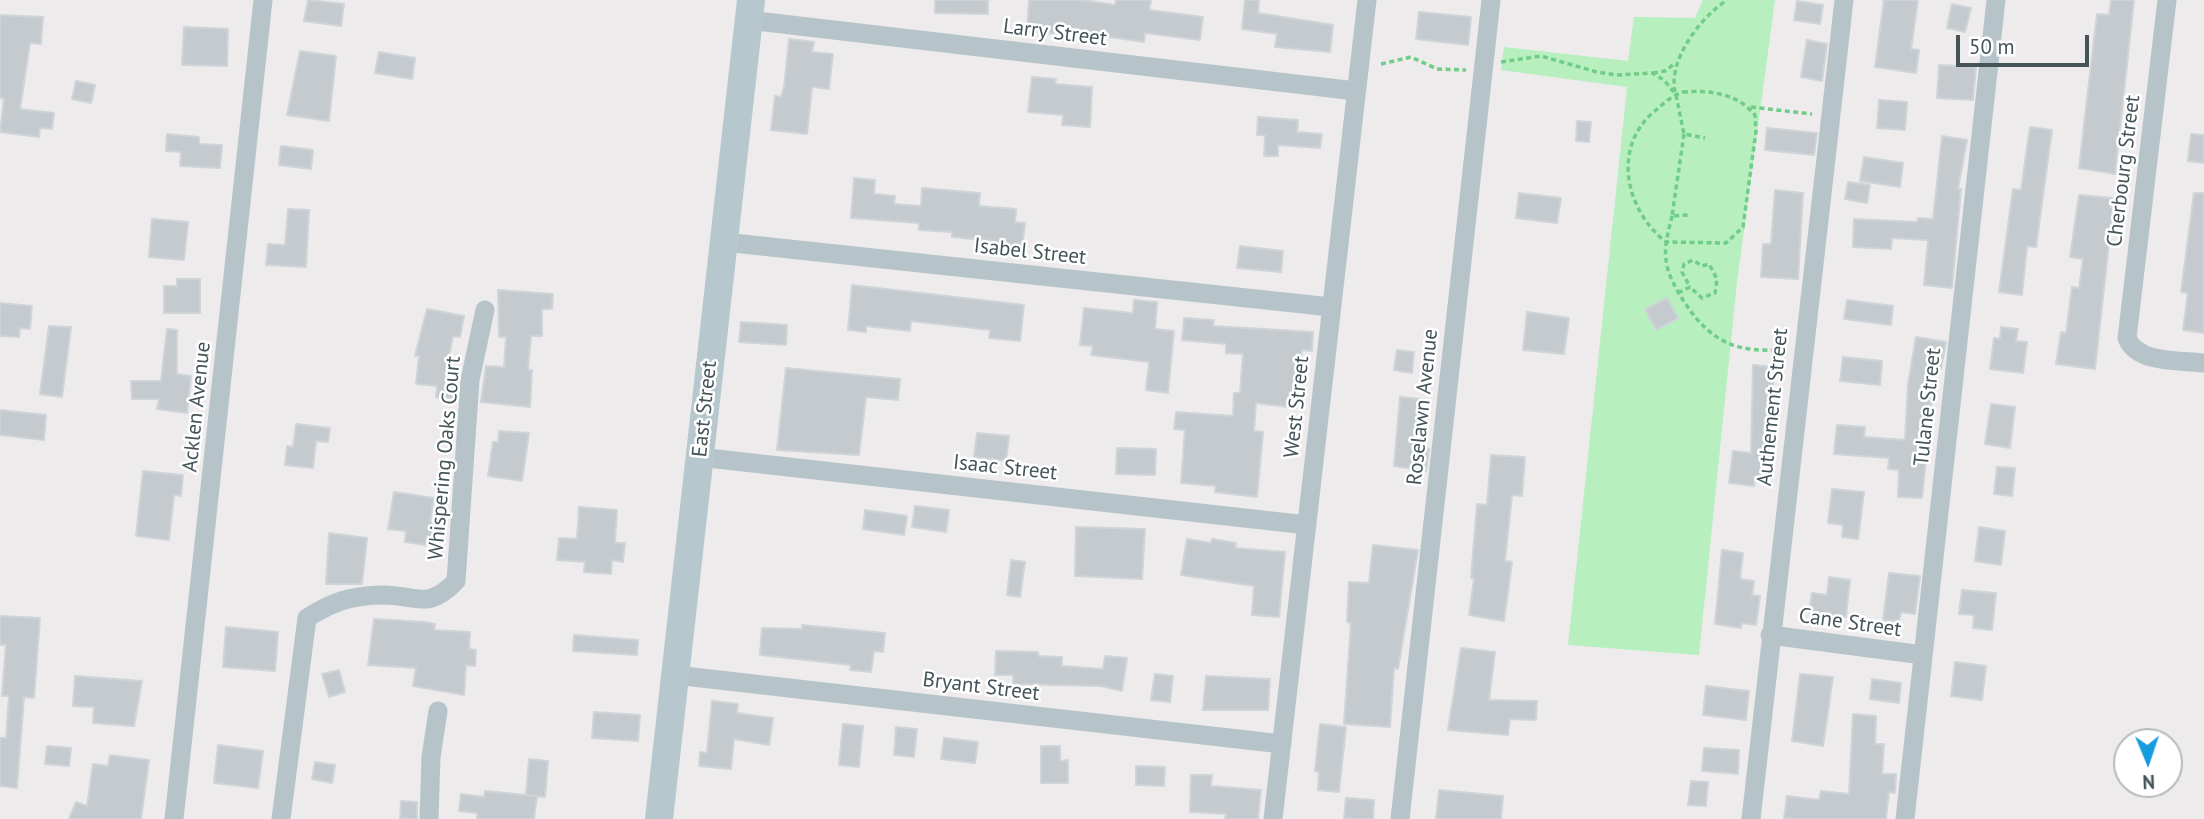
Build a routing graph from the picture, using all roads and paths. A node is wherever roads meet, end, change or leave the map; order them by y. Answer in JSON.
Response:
{"nodes":[{"id":1,"x":263,"y":0,"type":"edge"},
{"id":2,"x":1367,"y":0,"type":"edge"},
{"id":3,"x":1491,"y":0,"type":"edge"},
{"id":4,"x":1727,"y":0,"type":"edge"},
{"id":5,"x":1844,"y":0,"type":"edge"},
{"id":6,"x":1996,"y":0,"type":"edge"},
{"id":7,"x":2167,"y":0,"type":"edge"},
{"id":8,"x":750,"y":10,"type":"edge"},
{"id":9,"x":1676,"y":62,"type":"junction"},
{"id":10,"x":1381,"y":64,"type":"dead end"},
{"id":11,"x":1484,"y":66,"type":"junction"},
{"id":12,"x":1652,"y":74,"type":"junction"},
{"id":13,"x":1356,"y":91,"type":"junction"},
{"id":14,"x":1675,"y":94,"type":"junction"},
{"id":15,"x":1748,"y":107,"type":"junction"},
{"id":16,"x":1830,"y":116,"type":"junction"},
{"id":17,"x":1684,"y":134,"type":"junction"},
{"id":18,"x":1705,"y":138,"type":"dead end"},
{"id":19,"x":1688,"y":215,"type":"dead end"},
{"id":20,"x":1672,"y":216,"type":"junction"},
{"id":21,"x":723,"y":242,"type":"junction"},
{"id":22,"x":1666,"y":242,"type":"junction"},
{"id":23,"x":1690,"y":287,"type":"junction"},
{"id":24,"x":1678,"y":293,"type":"junction"},
{"id":25,"x":1331,"y":307,"type":"junction"},
{"id":26,"x":485,"y":310,"type":"dead end"},
{"id":27,"x":1803,"y":347,"type":"junction"},
{"id":28,"x":2204,"y":363,"type":"edge"},
{"id":29,"x":699,"y":457,"type":"junction"},
{"id":30,"x":1307,"y":525,"type":"junction"},
{"id":31,"x":1770,"y":635,"type":"junction"},
{"id":32,"x":1923,"y":655,"type":"junction"},
{"id":33,"x":675,"y":675,"type":"junction"},
{"id":34,"x":439,"y":711,"type":"dead end"},
{"id":35,"x":1282,"y":744,"type":"junction"},
{"id":36,"x":174,"y":819,"type":"edge"},
{"id":37,"x":281,"y":819,"type":"edge"},
{"id":38,"x":429,"y":819,"type":"edge"},
{"id":39,"x":659,"y":819,"type":"edge"},
{"id":40,"x":1273,"y":819,"type":"edge"},
{"id":41,"x":1400,"y":819,"type":"edge"},
{"id":42,"x":1751,"y":819,"type":"edge"},
{"id":43,"x":1905,"y":819,"type":"edge"}],
"edges":[{"from":1,"to":36,"type":"street","name":"Acklen Avenue"},
{"from":2,"to":13,"type":"street","name":"West Street"},
{"from":3,"to":11,"type":"street","name":"Roselawn Avenue"},
{"from":4,"to":9,"type":"path"},
{"from":5,"to":16,"type":"street","name":"Authement Street"},
{"from":6,"to":32,"type":"street","name":"Tulane Street"},
{"from":7,"to":28,"type":"street","name":"Cherbourg Street"},
{"from":8,"to":13,"type":"street","name":"Larry Street"},
{"from":8,"to":21,"type":"street","name":"East Street"},
{"from":9,"to":12,"type":"path"},
{"from":9,"to":14,"type":"path"},
{"from":10,"to":11,"type":"path"},
{"from":11,"to":12,"type":"path"},
{"from":11,"to":41,"type":"street","name":"Roselawn Avenue"},
{"from":12,"to":14,"type":"path"},
{"from":13,"to":25,"type":"street","name":"West Street"},
{"from":14,"to":15,"type":"path"},
{"from":14,"to":17,"type":"path"},
{"from":14,"to":22,"type":"path"},
{"from":15,"to":16,"type":"path"},
{"from":15,"to":22,"type":"path"},
{"from":16,"to":27,"type":"street","name":"Authement Street"},
{"from":17,"to":18,"type":"path"},
{"from":17,"to":20,"type":"path"},
{"from":19,"to":20,"type":"path"},
{"from":20,"to":22,"type":"path"},
{"from":21,"to":25,"type":"street","name":"Isabel Street"},
{"from":21,"to":29,"type":"street","name":"East Street"},
{"from":22,"to":24,"type":"path"},
{"from":23,"to":23,"type":"path"},
{"from":23,"to":24,"type":"path"},
{"from":24,"to":27,"type":"path"},
{"from":25,"to":30,"type":"street","name":"West Street"},
{"from":26,"to":37,"type":"street","name":"Whispering Oaks Court"},
{"from":27,"to":31,"type":"street","name":"Authement Street"},
{"from":29,"to":30,"type":"street","name":"Isaac Street"},
{"from":29,"to":33,"type":"street","name":"East Street"},
{"from":30,"to":35,"type":"street","name":"West Street"},
{"from":31,"to":32,"type":"street","name":"Cane Street"},
{"from":31,"to":42,"type":"street","name":"Authement Street"},
{"from":32,"to":43,"type":"street","name":"Tulane Street"},
{"from":33,"to":35,"type":"street","name":"Bryant Street"},
{"from":33,"to":39,"type":"street","name":"East Street"},
{"from":34,"to":38,"type":"street"},
{"from":35,"to":40,"type":"street","name":"West Street"}]}
